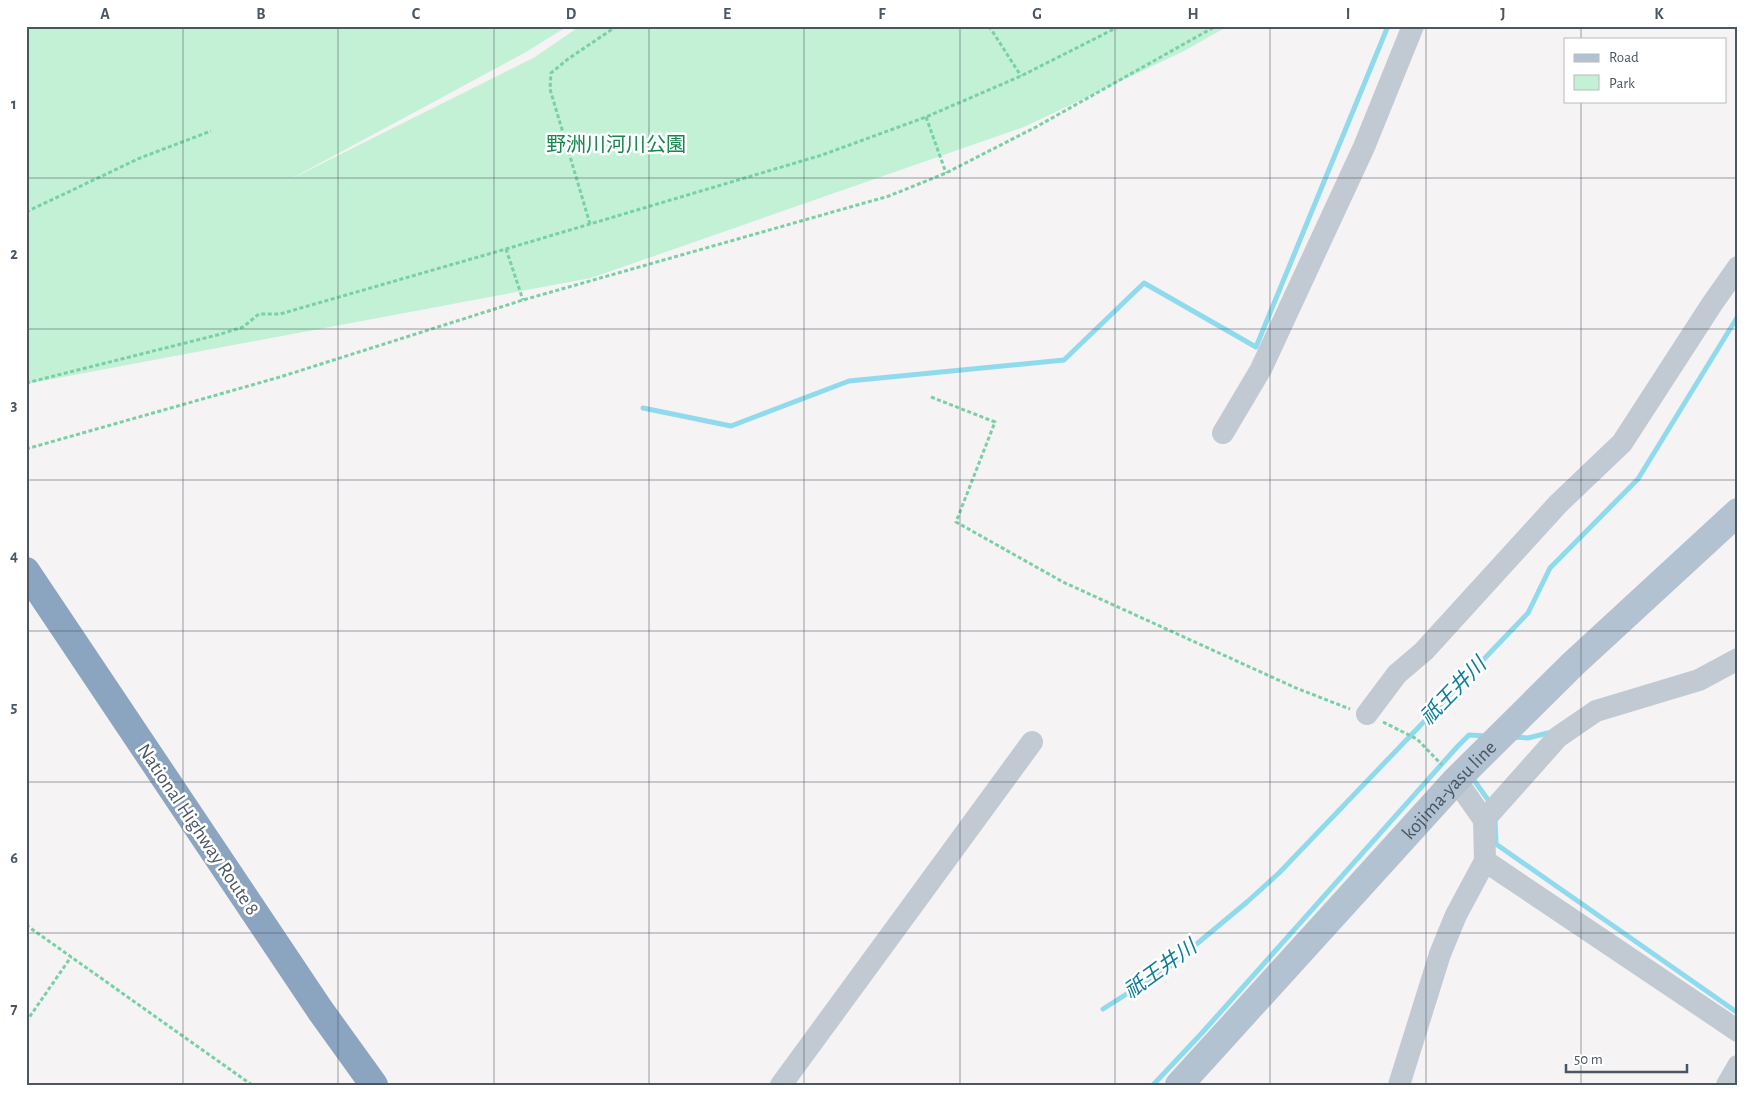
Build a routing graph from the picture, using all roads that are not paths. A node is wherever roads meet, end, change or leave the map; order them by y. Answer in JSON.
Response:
{"nodes":[{"id":1,"x":1413,"y":26,"type":"edge"},
{"id":2,"x":1738,"y":267,"type":"edge"},
{"id":3,"x":1223,"y":433,"type":"dead end"},
{"id":4,"x":1738,"y":512,"type":"edge"},
{"id":5,"x":26,"y":572,"type":"edge"},
{"id":6,"x":1738,"y":659,"type":"edge"},
{"id":7,"x":1367,"y":714,"type":"road end"},
{"id":8,"x":1032,"y":742,"type":"dead end"},
{"id":9,"x":1456,"y":780,"type":"junction"},
{"id":10,"x":1484,"y":820,"type":"junction"},
{"id":11,"x":1485,"y":862,"type":"junction"},
{"id":12,"x":1738,"y":1031,"type":"edge"},
{"id":13,"x":1738,"y":1066,"type":"edge"},
{"id":14,"x":374,"y":1085,"type":"edge"},
{"id":15,"x":781,"y":1085,"type":"edge"},
{"id":16,"x":1179,"y":1085,"type":"edge"},
{"id":17,"x":1399,"y":1085,"type":"edge"},
{"id":18,"x":1727,"y":1085,"type":"edge"}],
"edges":[{"from":1,"to":3,"type":"street"},
{"from":2,"to":7,"type":"street"},
{"from":4,"to":9,"type":"main road","name":"kojima-yasu line"},
{"from":5,"to":14,"type":"highway","name":"National Highway Route 8"},
{"from":6,"to":10,"type":"street"},
{"from":8,"to":15,"type":"street"},
{"from":9,"to":10,"type":"street"},
{"from":9,"to":16,"type":"main road","name":"kojima-yasu line"},
{"from":10,"to":11,"type":"street"},
{"from":11,"to":12,"type":"street"},
{"from":11,"to":17,"type":"street"},
{"from":13,"to":18,"type":"street"}]}
